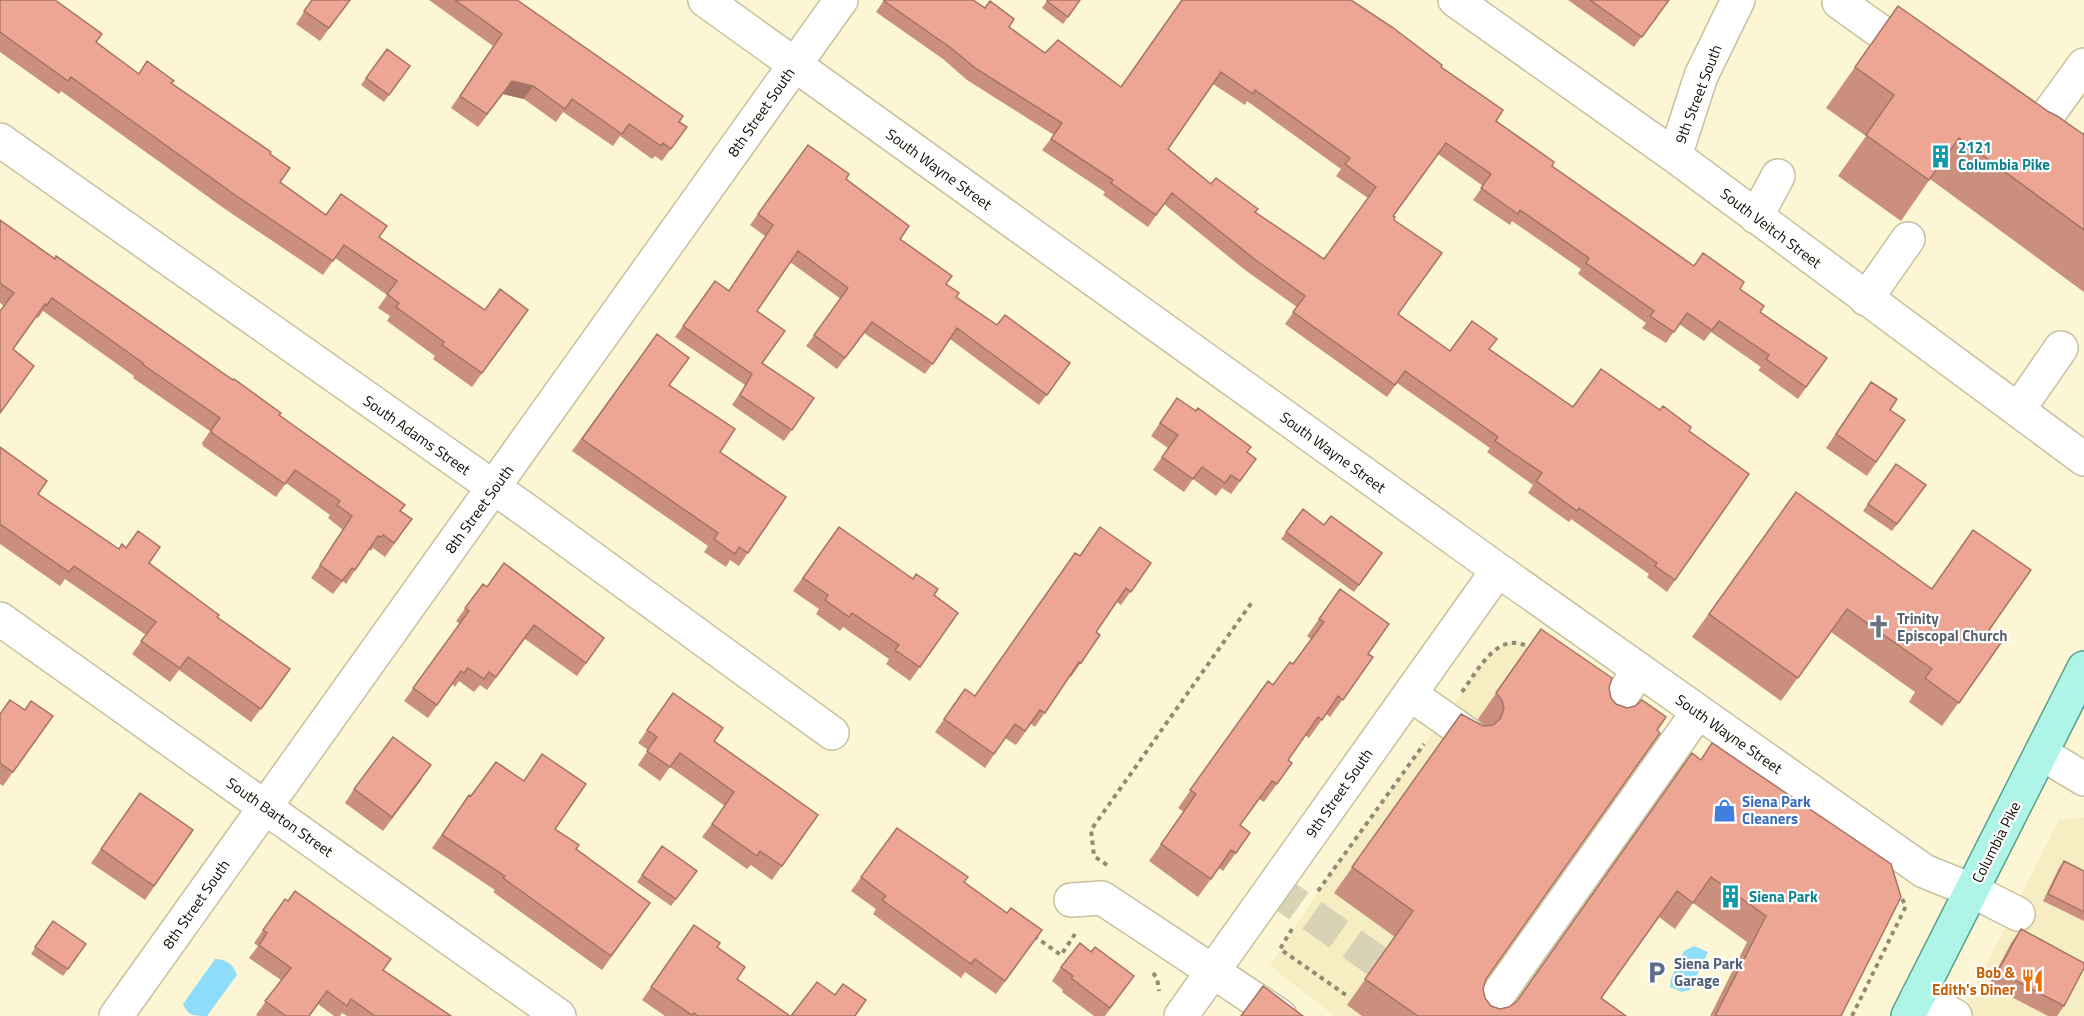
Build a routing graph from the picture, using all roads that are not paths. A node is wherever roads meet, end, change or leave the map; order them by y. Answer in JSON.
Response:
{"nodes":[{"id":1,"x":705,"y":0,"type":"edge"},
{"id":2,"x":841,"y":0,"type":"edge"},
{"id":3,"x":1455,"y":0,"type":"edge"},
{"id":4,"x":1738,"y":0,"type":"edge"},
{"id":5,"x":1839,"y":2,"type":"dead end"},
{"id":6,"x":794,"y":65,"type":"junction"},
{"id":7,"x":2084,"y":65,"type":"edge"},
{"id":8,"x":1944,"y":77,"type":"edge"},
{"id":9,"x":1992,"y":111,"type":"edge"},
{"id":10,"x":0,"y":140,"type":"edge"},
{"id":11,"x":1675,"y":156,"type":"junction"},
{"id":12,"x":1778,"y":176,"type":"dead end"},
{"id":13,"x":1756,"y":217,"type":"junction"},
{"id":14,"x":1908,"y":239,"type":"dead end"},
{"id":15,"x":1866,"y":299,"type":"junction"},
{"id":16,"x":2061,"y":348,"type":"dead end"},
{"id":17,"x":2018,"y":410,"type":"junction"},
{"id":18,"x":2084,"y":459,"type":"edge"},
{"id":19,"x":494,"y":488,"type":"junction"},
{"id":20,"x":1498,"y":570,"type":"junction"},
{"id":21,"x":0,"y":619,"type":"edge"},
{"id":22,"x":2084,"y":668,"type":"edge"},
{"id":23,"x":1639,"y":670,"type":"junction"},
{"id":24,"x":1410,"y":694,"type":"junction"},
{"id":25,"x":1698,"y":712,"type":"junction"},
{"id":26,"x":1609,"y":715,"type":"edge"},
{"id":27,"x":832,"y":733,"type":"dead end"},
{"id":28,"x":1467,"y":734,"type":"edge"},
{"id":29,"x":2041,"y":753,"type":"junction"},
{"id":30,"x":2084,"y":779,"type":"edge"},
{"id":31,"x":265,"y":807,"type":"junction"},
{"id":32,"x":1971,"y":890,"type":"junction"},
{"id":33,"x":2018,"y":914,"type":"dead end"},
{"id":34,"x":1074,"y":915,"type":"road end"},
{"id":35,"x":1213,"y":970,"type":"junction"},
{"id":36,"x":1913,"y":1006,"type":"edge"},
{"id":37,"x":116,"y":1016,"type":"edge"},
{"id":38,"x":559,"y":1016,"type":"edge"},
{"id":39,"x":1181,"y":1016,"type":"edge"},
{"id":40,"x":1280,"y":1016,"type":"edge"},
{"id":41,"x":1483,"y":1016,"type":"edge"},
{"id":42,"x":1955,"y":1016,"type":"edge"}],
"edges":[{"from":1,"to":6,"type":"street","name":"South Wayne Street"},
{"from":2,"to":6,"type":"street","name":"8th Street South"},
{"from":3,"to":11,"type":"street","name":"South Veitch Street"},
{"from":4,"to":11,"type":"street","name":"9th Street South"},
{"from":5,"to":8,"type":"street"},
{"from":6,"to":19,"type":"street","name":"8th Street South"},
{"from":6,"to":20,"type":"street","name":"South Wayne Street"},
{"from":7,"to":9,"type":"street"},
{"from":10,"to":19,"type":"street","name":"South Adams Street"},
{"from":11,"to":13,"type":"street","name":"South Veitch Street"},
{"from":12,"to":13,"type":"street"},
{"from":13,"to":15,"type":"street","name":"South Veitch Street"},
{"from":14,"to":15,"type":"street"},
{"from":15,"to":17,"type":"street","name":"South Veitch Street"},
{"from":16,"to":17,"type":"street"},
{"from":17,"to":18,"type":"street","name":"South Veitch Street"},
{"from":19,"to":27,"type":"street","name":"South Adams Street"},
{"from":19,"to":31,"type":"street","name":"8th Street South"},
{"from":20,"to":23,"type":"street","name":"South Wayne Street"},
{"from":20,"to":24,"type":"street","name":"9th Street South"},
{"from":21,"to":31,"type":"street","name":"South Barton Street"},
{"from":22,"to":29,"type":"main road","name":"Columbia Pike"},
{"from":23,"to":25,"type":"street","name":"South Wayne Street"},
{"from":23,"to":26,"type":"street"},
{"from":24,"to":28,"type":"street"},
{"from":24,"to":35,"type":"street","name":"9th Street South"},
{"from":25,"to":32,"type":"street","name":"South Wayne Street"},
{"from":25,"to":41,"type":"street"},
{"from":29,"to":30,"type":"street"},
{"from":29,"to":32,"type":"main road","name":"Columbia Pike"},
{"from":31,"to":37,"type":"street","name":"8th Street South"},
{"from":31,"to":38,"type":"street","name":"South Barton Street"},
{"from":32,"to":33,"type":"street","name":"South Wayne Street"},
{"from":32,"to":36,"type":"main road","name":"Columbia Pike"},
{"from":34,"to":35,"type":"street"},
{"from":35,"to":39,"type":"street","name":"9th Street South"},
{"from":35,"to":40,"type":"street"},
{"from":36,"to":42,"type":"street"}]}
